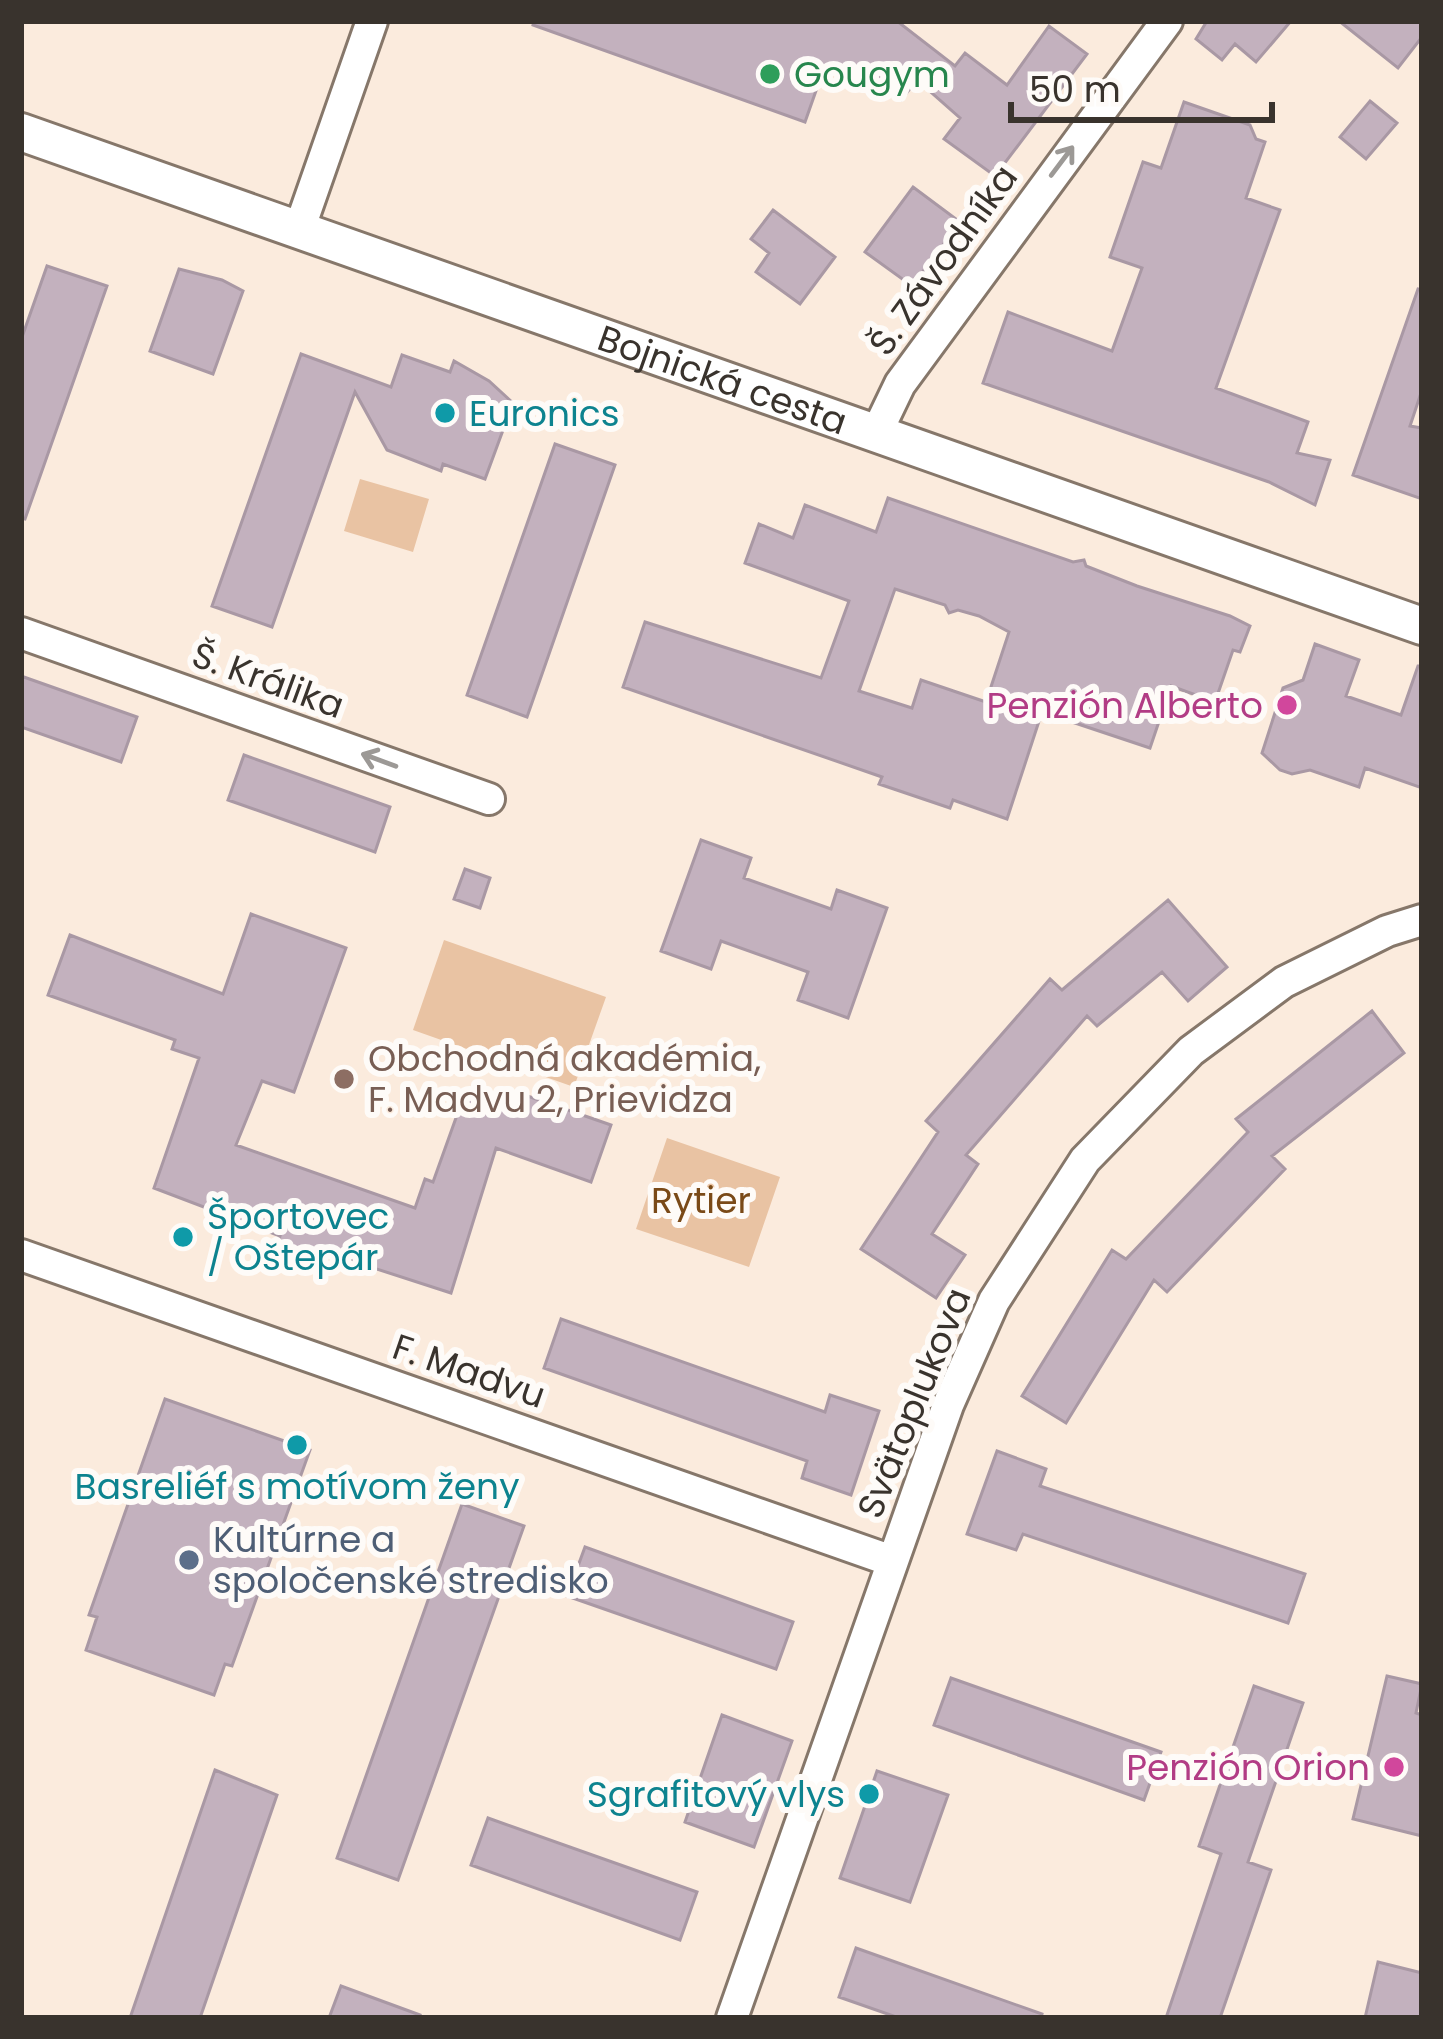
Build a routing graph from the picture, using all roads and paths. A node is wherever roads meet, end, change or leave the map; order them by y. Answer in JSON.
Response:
{"nodes":[{"id":1,"x":372,"y":21,"type":"edge"},
{"id":2,"x":1167,"y":21,"type":"edge"},
{"id":3,"x":21,"y":132,"type":"edge"},
{"id":4,"x":299,"y":230,"type":"junction"},
{"id":5,"x":876,"y":434,"type":"junction"},
{"id":6,"x":1422,"y":626,"type":"edge"},
{"id":7,"x":21,"y":633,"type":"edge"},
{"id":8,"x":490,"y":800,"type":"dead end"},
{"id":9,"x":1422,"y":920,"type":"edge"},
{"id":10,"x":21,"y":1256,"type":"edge"},
{"id":11,"x":892,"y":1561,"type":"junction"},
{"id":12,"x":732,"y":2018,"type":"edge"}],
"edges":[{"from":1,"to":4,"type":"street"},
{"from":5,"to":2,"type":"street","name":"Š. Závodníka","one_way":true},
{"from":3,"to":4,"type":"street","name":"Bojnická cesta"},
{"from":4,"to":5,"type":"street","name":"Bojnická cesta"},
{"from":5,"to":6,"type":"street","name":"Bojnická cesta"},
{"from":8,"to":7,"type":"street","name":"Š. Králika","one_way":true},
{"from":9,"to":11,"type":"street","name":"Svätoplukova"},
{"from":10,"to":11,"type":"street","name":"F. Madvu"},
{"from":11,"to":12,"type":"street","name":"Svätoplukova"}]}
